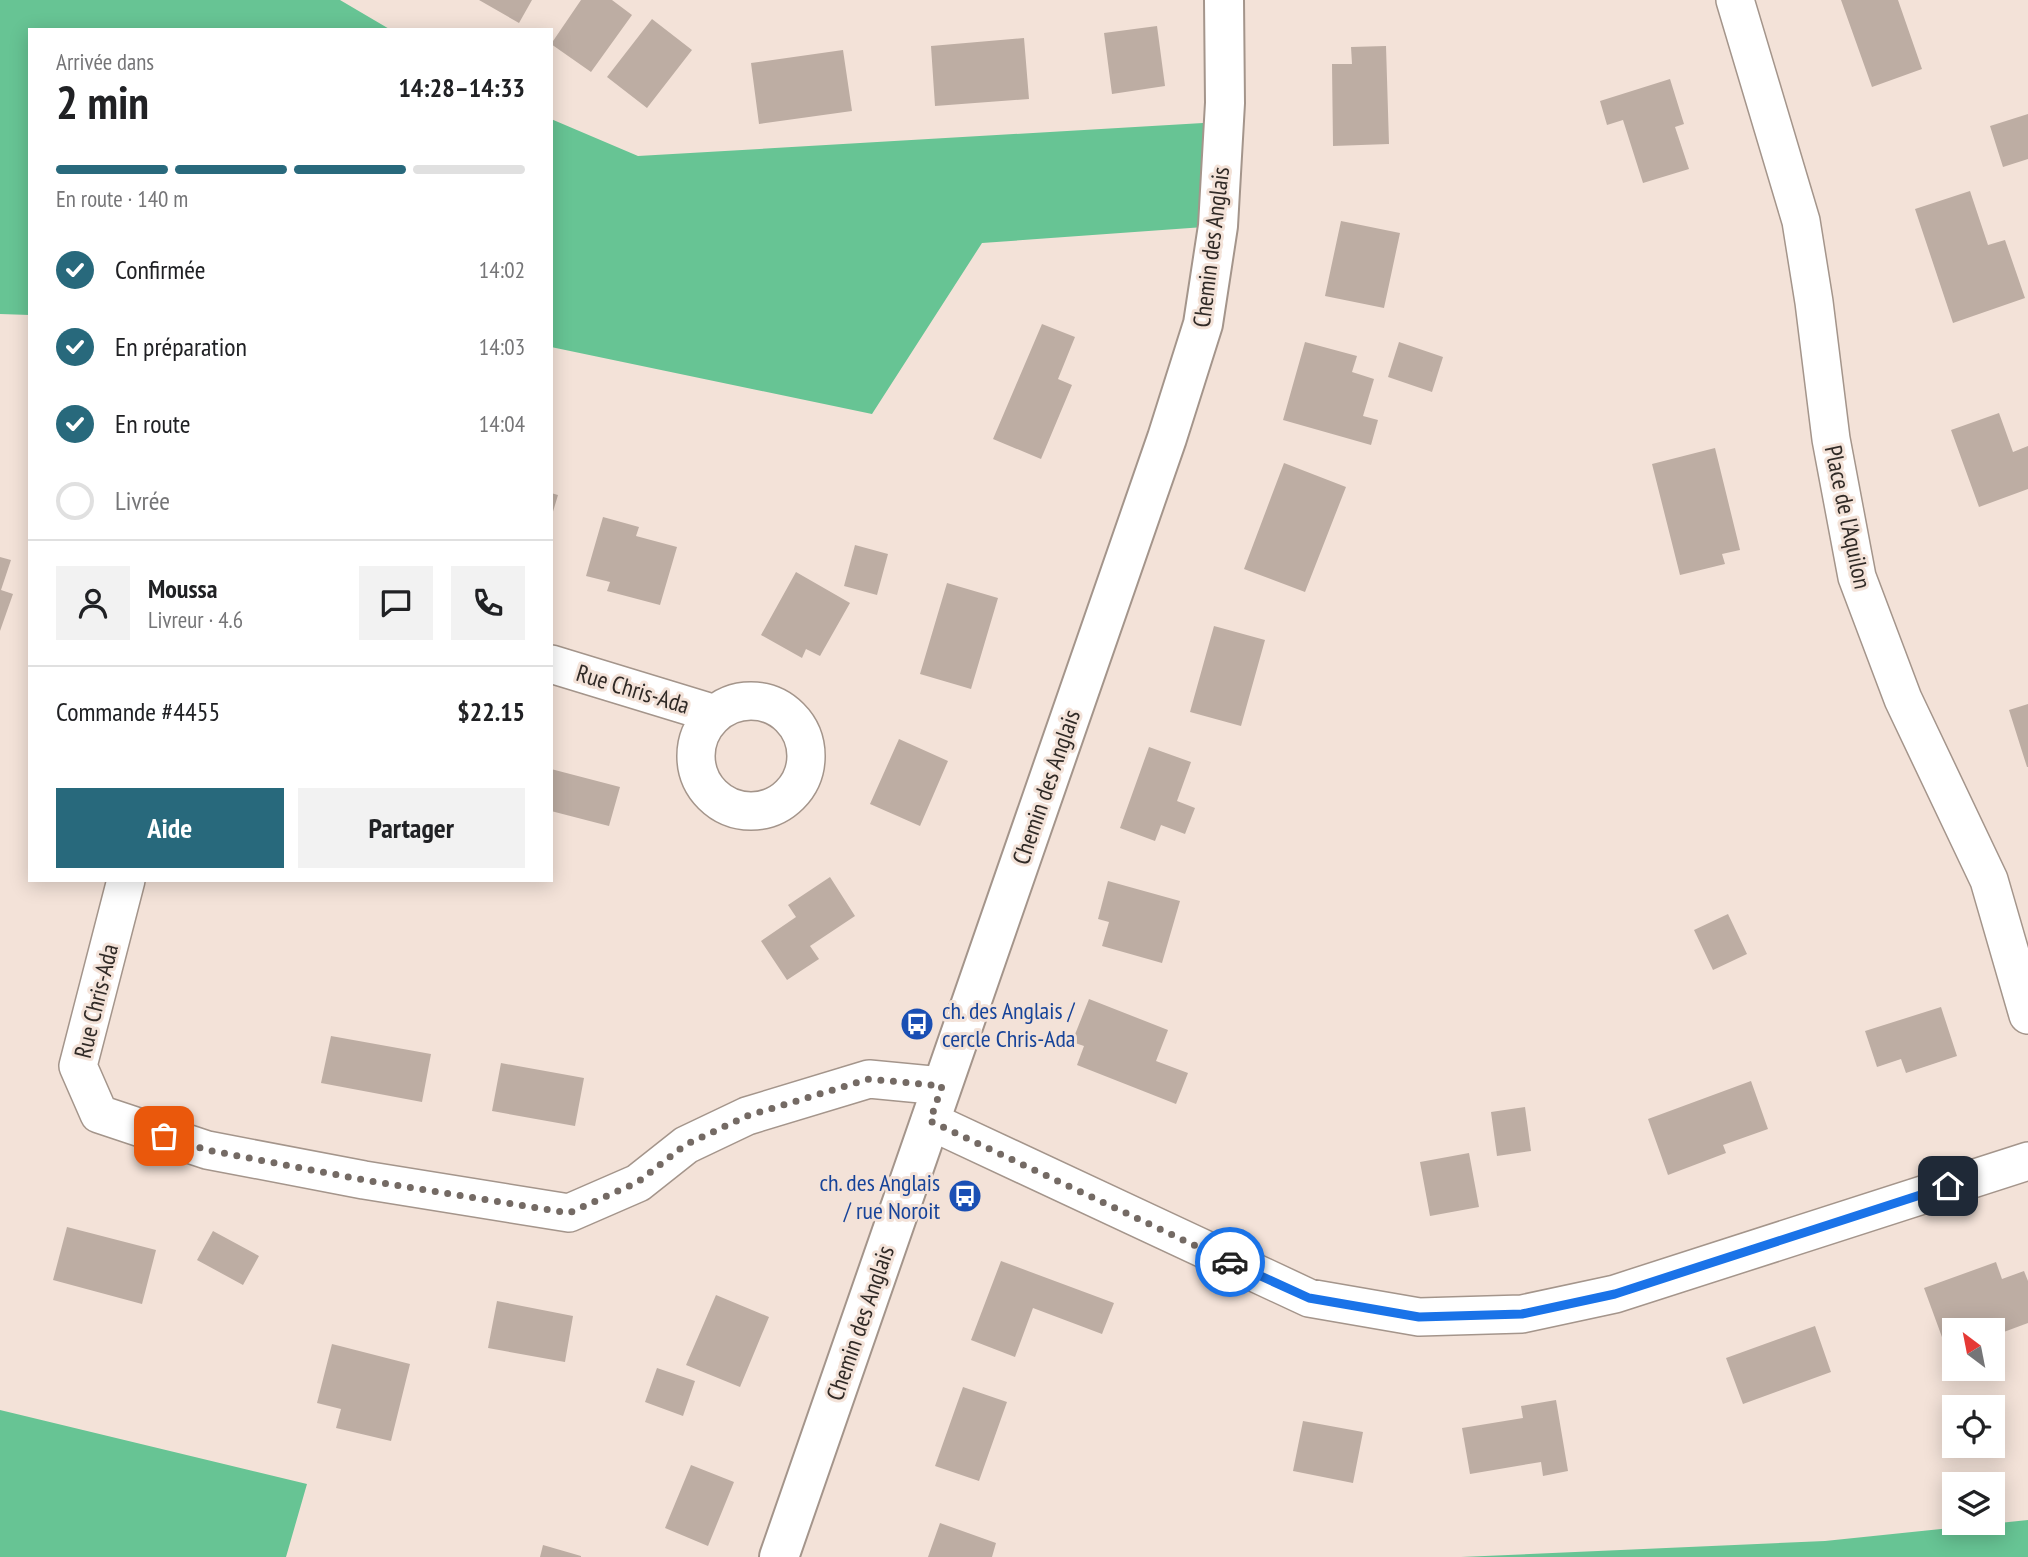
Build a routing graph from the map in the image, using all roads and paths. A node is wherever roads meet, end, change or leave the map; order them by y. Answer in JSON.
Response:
{"nodes":[{"id":1,"x":1224,"y":0,"type":"edge"},
{"id":2,"x":1735,"y":0,"type":"edge"},
{"id":3,"x":553,"y":665,"type":"edge"},
{"id":4,"x":715,"y":713,"type":"dead end"},
{"id":5,"x":126,"y":882,"type":"edge"},
{"id":6,"x":2028,"y":1015,"type":"edge"},
{"id":7,"x":936,"y":1104,"type":"junction"},
{"id":8,"x":2028,"y":1161,"type":"edge"},
{"id":9,"x":779,"y":1557,"type":"edge"}],
"edges":[{"from":1,"to":7,"type":"street","name":"Chemin des Anglais"},
{"from":2,"to":6,"type":"street","name":"Place de l'Aquilon"},
{"from":3,"to":4,"type":"street","name":"Rue Chris-Ada"},
{"from":5,"to":7,"type":"street","name":"Rue Chris-Ada"},
{"from":7,"to":8,"type":"street","name":"Rue Chris-Ada"},
{"from":7,"to":9,"type":"street","name":"Chemin des Anglais"}]}
